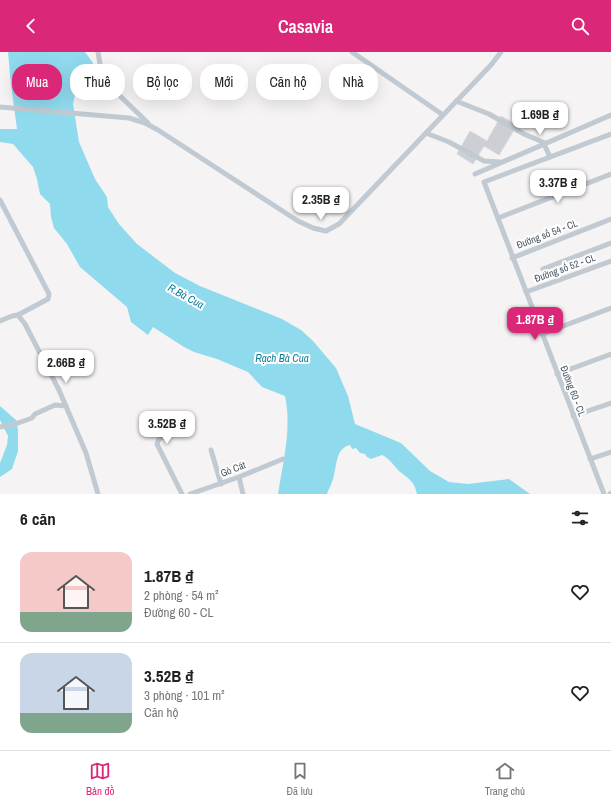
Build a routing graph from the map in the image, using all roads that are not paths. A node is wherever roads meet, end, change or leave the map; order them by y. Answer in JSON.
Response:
{"nodes":[{"id":1,"x":98,"y":52,"type":"edge"},
{"id":2,"x":352,"y":52,"type":"edge"},
{"id":3,"x":501,"y":52,"type":"edge"},
{"id":4,"x":456,"y":101,"type":"junction"},
{"id":5,"x":0,"y":107,"type":"edge"},
{"id":6,"x":611,"y":114,"type":"edge"},
{"id":7,"x":443,"y":115,"type":"junction"},
{"id":8,"x":151,"y":126,"type":"junction"},
{"id":9,"x":426,"y":133,"type":"junction"},
{"id":10,"x":611,"y":134,"type":"edge"},
{"id":11,"x":544,"y":143,"type":"junction"},
{"id":12,"x":550,"y":157,"type":"junction"},
{"id":13,"x":501,"y":162,"type":"junction"},
{"id":14,"x":475,"y":174,"type":"dead end"},
{"id":15,"x":611,"y":174,"type":"edge"},
{"id":16,"x":0,"y":200,"type":"edge"},
{"id":17,"x":498,"y":218,"type":"junction"},
{"id":18,"x":611,"y":219,"type":"edge"},
{"id":19,"x":611,"y":243,"type":"edge"},
{"id":20,"x":512,"y":258,"type":"junction"},
{"id":21,"x":611,"y":261,"type":"edge"},
{"id":22,"x":543,"y":269,"type":"dead end"},
{"id":23,"x":526,"y":292,"type":"junction"},
{"id":24,"x":611,"y":308,"type":"edge"},
{"id":25,"x":18,"y":315,"type":"junction"},
{"id":26,"x":0,"y":321,"type":"edge"},
{"id":27,"x":542,"y":334,"type":"junction"},
{"id":28,"x":611,"y":354,"type":"edge"},
{"id":29,"x":557,"y":374,"type":"junction"},
{"id":30,"x":611,"y":403,"type":"edge"},
{"id":31,"x":66,"y":406,"type":"junction"},
{"id":32,"x":180,"y":415,"type":"dead end"},
{"id":33,"x":573,"y":416,"type":"junction"},
{"id":34,"x":2,"y":426,"type":"edge"},
{"id":35,"x":210,"y":450,"type":"dead end"},
{"id":36,"x":611,"y":452,"type":"edge"},
{"id":37,"x":283,"y":459,"type":"dead end"},
{"id":38,"x":590,"y":459,"type":"junction"},
{"id":39,"x":239,"y":477,"type":"junction"},
{"id":40,"x":221,"y":484,"type":"junction"},
{"id":41,"x":98,"y":494,"type":"edge"},
{"id":42,"x":182,"y":494,"type":"edge"},
{"id":43,"x":190,"y":494,"type":"edge"},
{"id":44,"x":244,"y":494,"type":"edge"},
{"id":45,"x":604,"y":494,"type":"edge"}],
"edges":[{"from":1,"to":8,"type":"street"},
{"from":2,"to":7,"type":"street"},
{"from":3,"to":4,"type":"street"},
{"from":4,"to":7,"type":"street"},
{"from":4,"to":11,"type":"street"},
{"from":5,"to":8,"type":"street"},
{"from":6,"to":11,"type":"street"},
{"from":7,"to":9,"type":"street"},
{"from":8,"to":9,"type":"street"},
{"from":9,"to":13,"type":"street"},
{"from":10,"to":12,"type":"street"},
{"from":11,"to":12,"type":"street"},
{"from":11,"to":13,"type":"street"},
{"from":12,"to":17,"type":"street","name":"Đường 60 - CL"},
{"from":13,"to":14,"type":"street"},
{"from":15,"to":17,"type":"street"},
{"from":16,"to":25,"type":"street"},
{"from":17,"to":20,"type":"street","name":"Đường 60 - CL"},
{"from":18,"to":20,"type":"street","name":"Đường số 54 - CL"},
{"from":19,"to":22,"type":"street"},
{"from":20,"to":23,"type":"street","name":"Đường 60 - CL"},
{"from":21,"to":23,"type":"street","name":"Đường số 52 - CL"},
{"from":23,"to":27,"type":"street","name":"Đường 60 - CL"},
{"from":24,"to":27,"type":"street"},
{"from":25,"to":26,"type":"street"},
{"from":25,"to":31,"type":"street"},
{"from":27,"to":29,"type":"street","name":"Đường 60 - CL"},
{"from":28,"to":29,"type":"street"},
{"from":29,"to":33,"type":"street","name":"Đường 60 - CL"},
{"from":30,"to":33,"type":"street"},
{"from":31,"to":34,"type":"street"},
{"from":31,"to":41,"type":"street"},
{"from":32,"to":42,"type":"street"},
{"from":33,"to":38,"type":"street","name":"Đường 60 - CL"},
{"from":35,"to":40,"type":"street"},
{"from":36,"to":38,"type":"street"},
{"from":37,"to":39,"type":"street","name":"Gò Cát"},
{"from":38,"to":45,"type":"street","name":"Đường 60 - CL"},
{"from":39,"to":40,"type":"street","name":"Gò Cát"},
{"from":39,"to":44,"type":"street"},
{"from":40,"to":43,"type":"street","name":"Gò Cát"}]}
